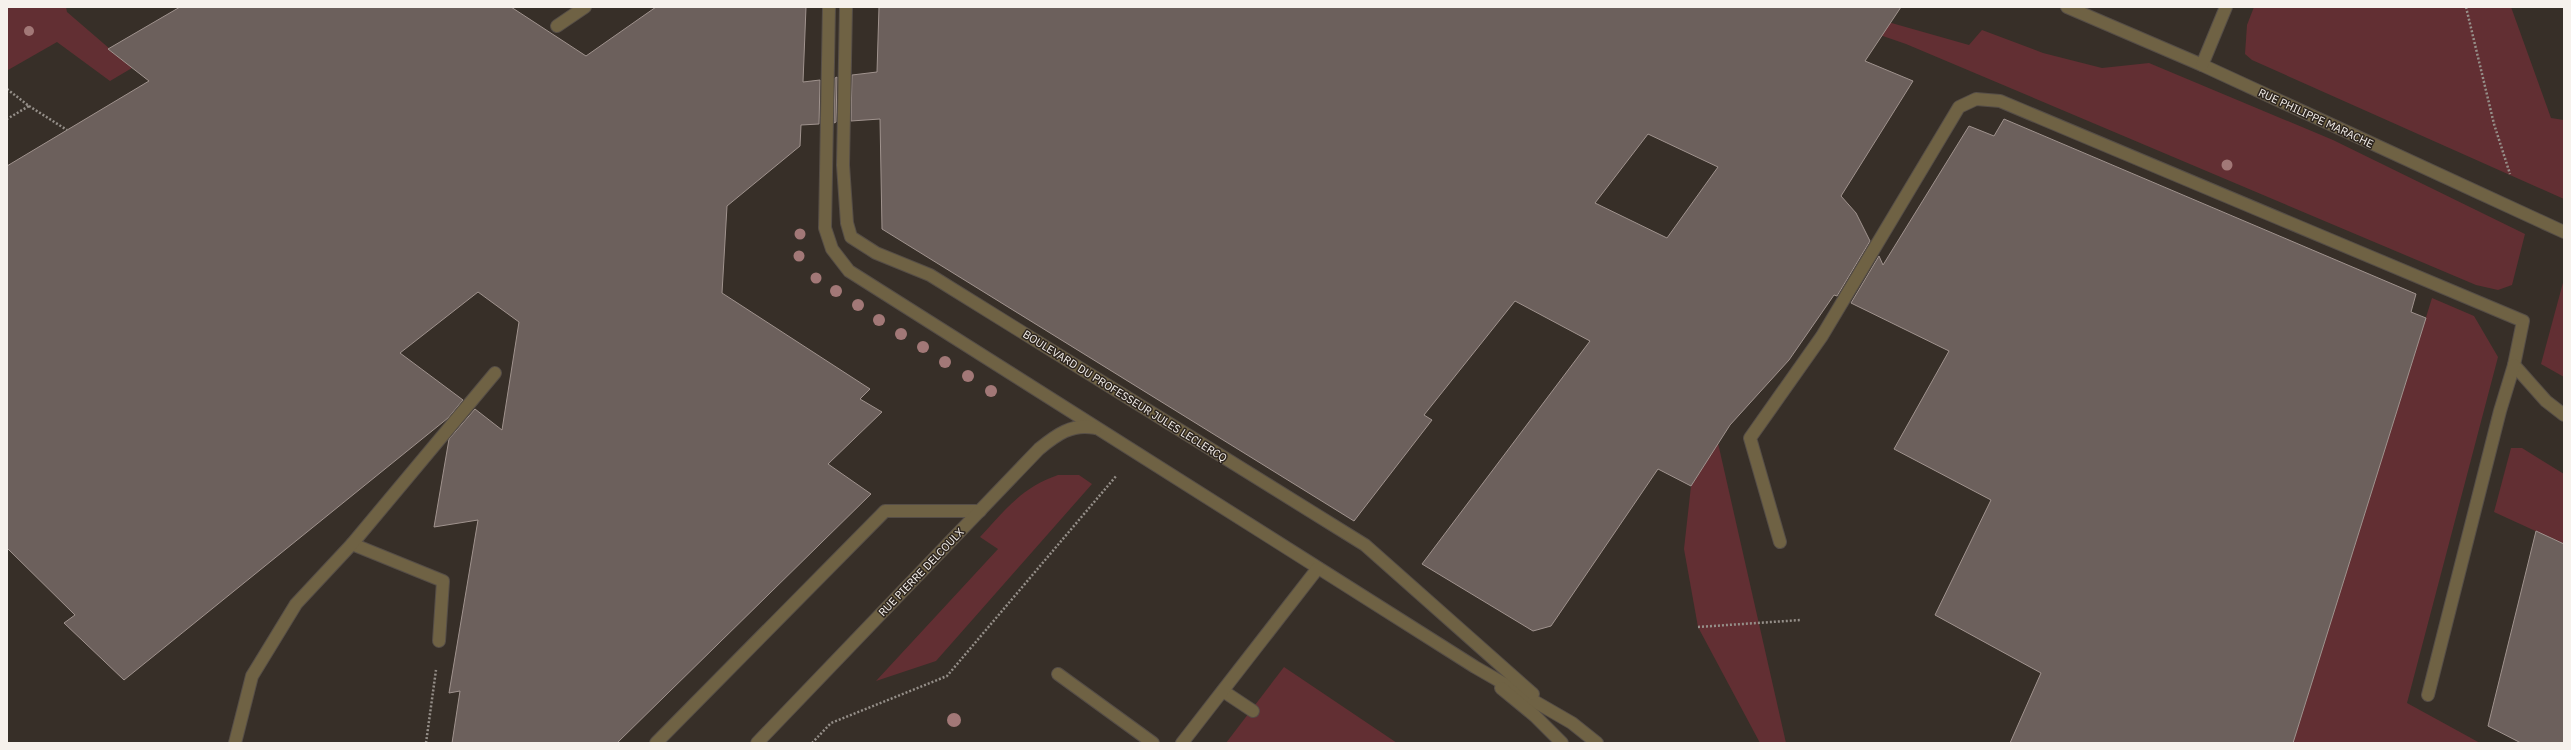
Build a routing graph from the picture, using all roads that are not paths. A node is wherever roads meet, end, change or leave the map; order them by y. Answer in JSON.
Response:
{"nodes":[{"id":1,"x":585,"y":7,"type":"edge"},
{"id":2,"x":828,"y":7,"type":"edge"},
{"id":3,"x":846,"y":7,"type":"edge"},
{"id":4,"x":856,"y":7,"type":"edge"},
{"id":5,"x":2067,"y":7,"type":"edge"},
{"id":6,"x":2226,"y":7,"type":"edge"},
{"id":7,"x":557,"y":26,"type":"dead end"},
{"id":8,"x":846,"y":26,"type":"junction"},
{"id":9,"x":2202,"y":65,"type":"junction"},
{"id":10,"x":2564,"y":232,"type":"edge"},
{"id":11,"x":2514,"y":365,"type":"junction"},
{"id":12,"x":495,"y":373,"type":"dead end"},
{"id":13,"x":2564,"y":415,"type":"edge"},
{"id":14,"x":1100,"y":429,"type":"junction"},
{"id":15,"x":980,"y":511,"type":"junction"},
{"id":16,"x":1780,"y":542,"type":"dead end"},
{"id":17,"x":352,"y":544,"type":"junction"},
{"id":18,"x":1318,"y":568,"type":"junction"},
{"id":19,"x":440,"y":642,"type":"road end"},
{"id":20,"x":1475,"y":667,"type":"junction"},
{"id":21,"x":1058,"y":674,"type":"dead end"},
{"id":22,"x":1223,"y":691,"type":"junction"},
{"id":23,"x":2428,"y":695,"type":"dead end"},
{"id":24,"x":1550,"y":709,"type":"junction"},
{"id":25,"x":1253,"y":711,"type":"dead end"},
{"id":26,"x":235,"y":743,"type":"edge"},
{"id":27,"x":656,"y":743,"type":"edge"},
{"id":28,"x":757,"y":743,"type":"edge"},
{"id":29,"x":1153,"y":743,"type":"edge"},
{"id":30,"x":1182,"y":743,"type":"edge"},
{"id":31,"x":1562,"y":743,"type":"edge"},
{"id":32,"x":1596,"y":743,"type":"edge"}],
"edges":[{"from":1,"to":7,"type":"street"},
{"from":2,"to":14,"type":"street","name":"BOULEVARD DU PROFESSEUR JULES LECLERCQ"},
{"from":3,"to":8,"type":"street","name":"BOULEVARD DU PROFESSEUR JULES LECLERCQ"},
{"from":4,"to":8,"type":"street","name":"BOULEVARD DU PROFESSEUR JULES LECLERCQ"},
{"from":5,"to":9,"type":"street","name":"RUE PHILIPPE MARACHE"},
{"from":6,"to":9,"type":"street"},
{"from":8,"to":24,"type":"street","name":"BOULEVARD DU PROFESSEUR JULES LECLERCQ"},
{"from":9,"to":10,"type":"street","name":"RUE PHILIPPE MARACHE"},
{"from":11,"to":13,"type":"street"},
{"from":11,"to":16,"type":"street"},
{"from":11,"to":23,"type":"street"},
{"from":12,"to":17,"type":"street"},
{"from":14,"to":15,"type":"street","name":"RUE PIERRE DELCOULX"},
{"from":14,"to":18,"type":"street","name":"BOULEVARD DU PROFESSEUR JULES LECLERCQ"},
{"from":15,"to":27,"type":"street"},
{"from":15,"to":28,"type":"street","name":"RUE PIERRE DELCOULX"},
{"from":17,"to":19,"type":"street"},
{"from":17,"to":26,"type":"street"},
{"from":18,"to":20,"type":"street","name":"BOULEVARD DU PROFESSEUR JULES LECLERCQ"},
{"from":18,"to":22,"type":"street"},
{"from":20,"to":24,"type":"street","name":"BOULEVARD DU PROFESSEUR JULES LECLERCQ"},
{"from":20,"to":31,"type":"street","name":"BOULEVARD DU PROFESSEUR JULES LECLERCQ"},
{"from":21,"to":29,"type":"street"},
{"from":22,"to":25,"type":"street"},
{"from":22,"to":30,"type":"street"},
{"from":24,"to":32,"type":"street","name":"BOULEVARD DU PROFESSEUR JULES LECLERCQ"}]}
